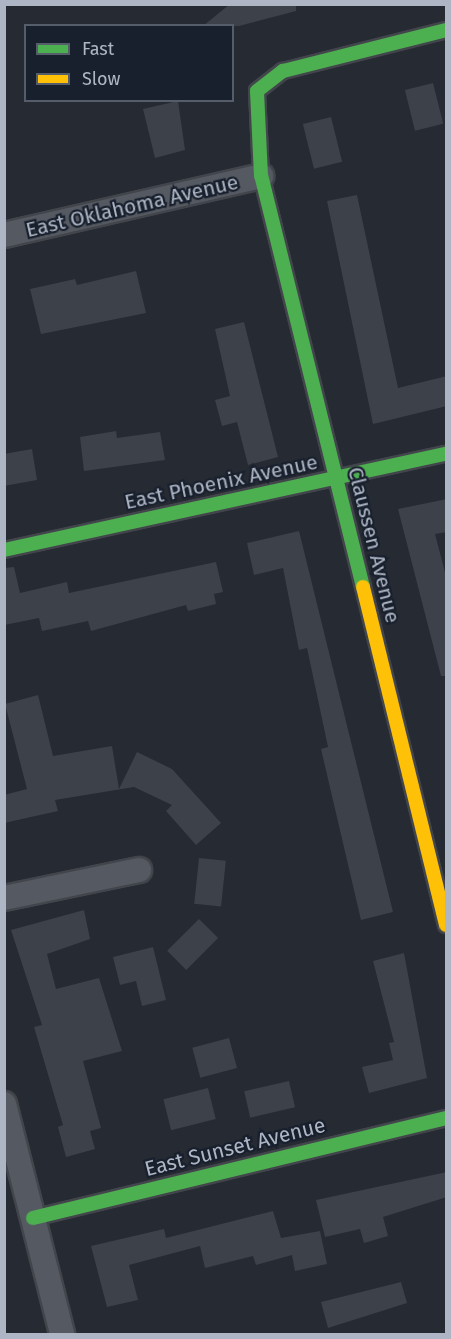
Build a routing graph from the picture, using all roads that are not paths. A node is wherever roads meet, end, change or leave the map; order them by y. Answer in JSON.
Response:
{"nodes":[{"id":1,"x":447,"y":30,"type":"edge"},
{"id":2,"x":261,"y":176,"type":"junction"},
{"id":3,"x":4,"y":235,"type":"edge"},
{"id":4,"x":447,"y":454,"type":"edge"},
{"id":5,"x":336,"y":479,"type":"junction"},
{"id":6,"x":4,"y":550,"type":"edge"},
{"id":7,"x":139,"y":870,"type":"dead end"},
{"id":8,"x":4,"y":898,"type":"edge"},
{"id":9,"x":447,"y":925,"type":"edge"},
{"id":10,"x":4,"y":1104,"type":"edge"},
{"id":11,"x":447,"y":1118,"type":"edge"},
{"id":12,"x":33,"y":1218,"type":"junction"},
{"id":13,"x":62,"y":1335,"type":"edge"}],
"edges":[{"from":1,"to":2,"type":"street","name":"East Oklahoma Avenue"},
{"from":2,"to":3,"type":"street","name":"East Oklahoma Avenue"},
{"from":2,"to":5,"type":"street","name":"Claussen Avenue"},
{"from":4,"to":5,"type":"street","name":"East Phoenix Avenue"},
{"from":5,"to":6,"type":"street","name":"East Phoenix Avenue"},
{"from":5,"to":9,"type":"street","name":"Claussen Avenue"},
{"from":7,"to":8,"type":"street"},
{"from":10,"to":12,"type":"street"},
{"from":11,"to":12,"type":"street","name":"East Sunset Avenue"},
{"from":12,"to":13,"type":"street"}]}
